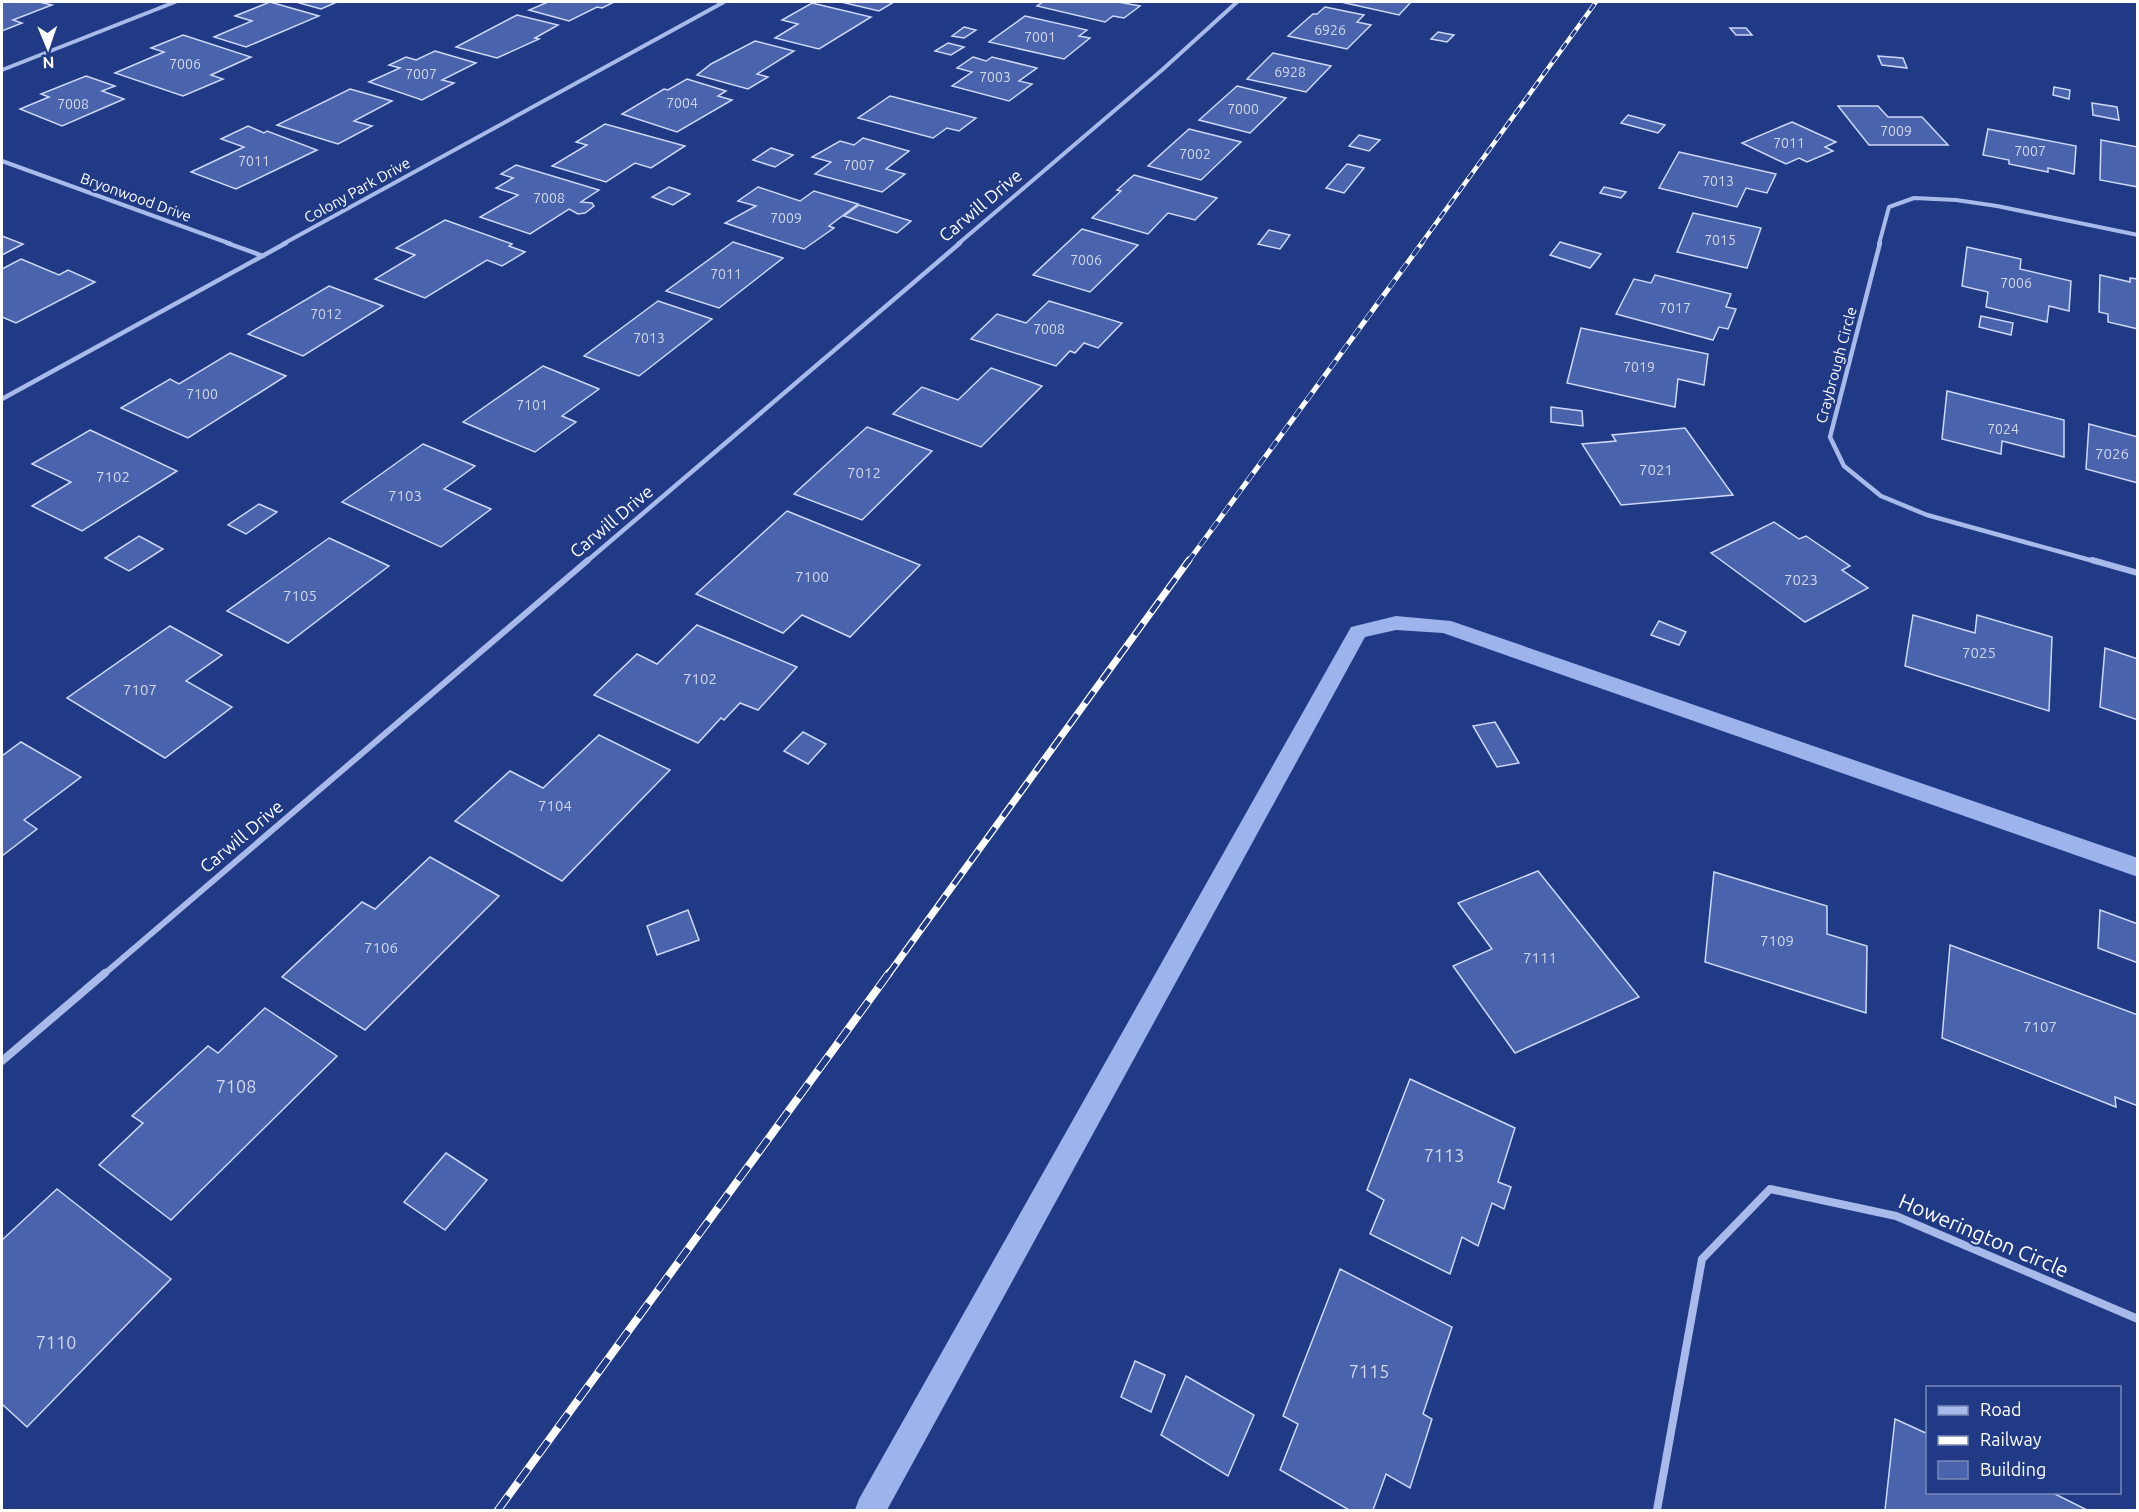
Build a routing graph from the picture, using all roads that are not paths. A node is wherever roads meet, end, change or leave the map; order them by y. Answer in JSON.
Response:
{"nodes":[{"id":1,"x":175,"y":2,"type":"edge"},
{"id":2,"x":724,"y":2,"type":"edge"},
{"id":3,"x":1237,"y":2,"type":"edge"},
{"id":4,"x":2,"y":70,"type":"edge"},
{"id":5,"x":2,"y":161,"type":"edge"},
{"id":6,"x":2138,"y":236,"type":"edge"},
{"id":7,"x":262,"y":256,"type":"junction"},
{"id":8,"x":2,"y":399,"type":"edge"},
{"id":9,"x":2138,"y":573,"type":"edge"},
{"id":10,"x":2,"y":1061,"type":"edge"},
{"id":11,"x":2138,"y":1319,"type":"edge"},
{"id":12,"x":1657,"y":1510,"type":"edge"}],
"edges":[{"from":1,"to":4,"type":"street"},
{"from":2,"to":7,"type":"street","name":"Colony Park Drive"},
{"from":3,"to":10,"type":"street","name":"Carwill Drive"},
{"from":5,"to":7,"type":"street","name":"Bryonwood Drive"},
{"from":6,"to":9,"type":"street","name":"Craybrough Circle"},
{"from":7,"to":8,"type":"street","name":"Colony Park Drive"},
{"from":11,"to":12,"type":"street","name":"Howerington Circle"}]}
